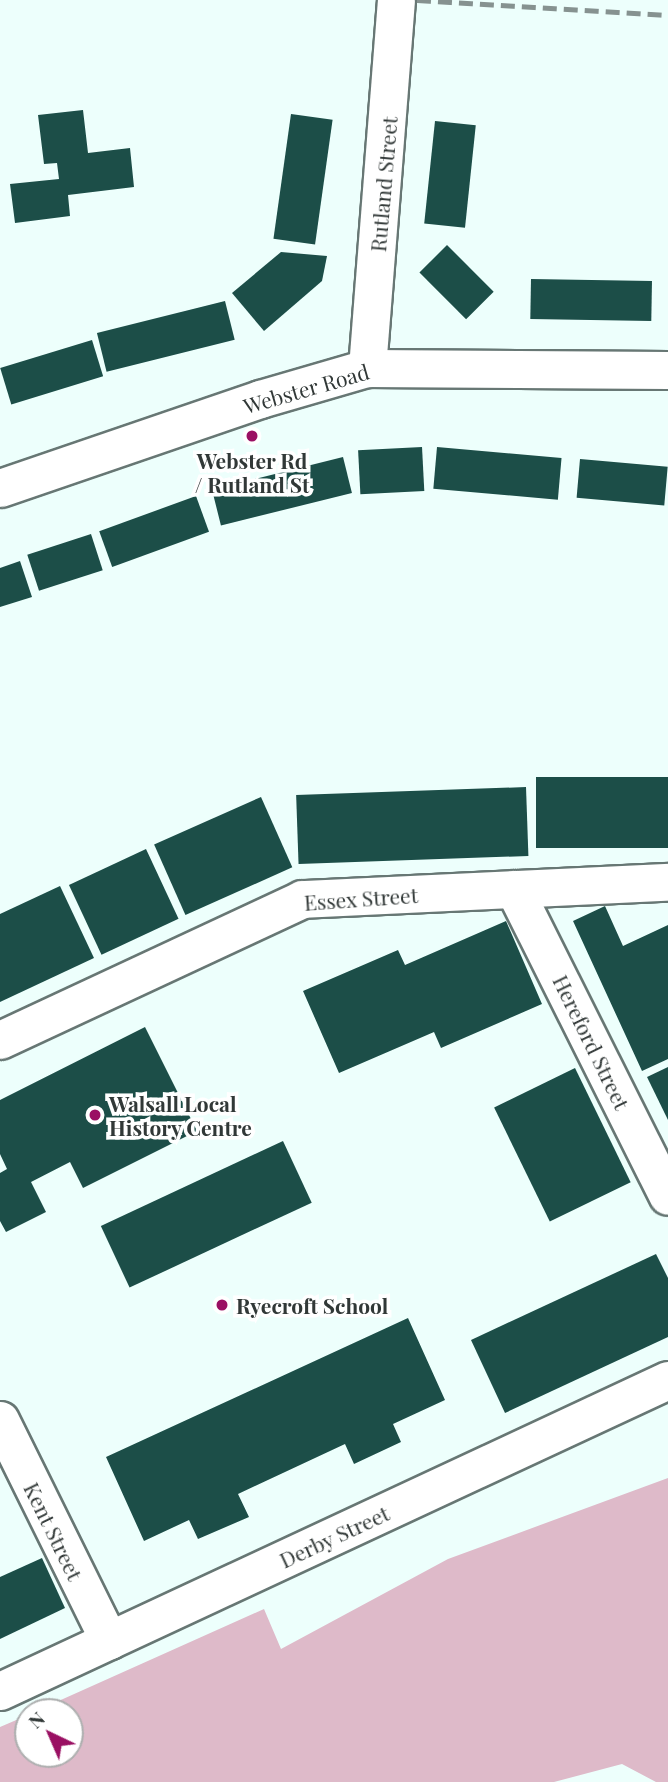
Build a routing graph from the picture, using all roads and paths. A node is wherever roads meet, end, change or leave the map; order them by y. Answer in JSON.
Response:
{"nodes":[{"id":1,"x":396,"y":0,"type":"edge"},
{"id":2,"x":367,"y":368,"type":"junction"},
{"id":3,"x":668,"y":370,"type":"edge"},
{"id":4,"x":0,"y":488,"type":"edge"},
{"id":5,"x":668,"y":882,"type":"edge"},
{"id":6,"x":514,"y":889,"type":"junction"},
{"id":7,"x":0,"y":1040,"type":"edge"},
{"id":8,"x":668,"y":1196,"type":"edge"},
{"id":9,"x":668,"y":1380,"type":"edge"},
{"id":10,"x":0,"y":1420,"type":"edge"},
{"id":11,"x":109,"y":1641,"type":"junction"},
{"id":12,"x":0,"y":1691,"type":"edge"}],
"edges":[{"from":1,"to":2,"type":"street","name":"Rutland Street"},
{"from":2,"to":3,"type":"street","name":"Webster Road"},
{"from":2,"to":4,"type":"street","name":"Webster Road"},
{"from":5,"to":6,"type":"street","name":"Essex Street"},
{"from":6,"to":7,"type":"street","name":"Essex Street"},
{"from":6,"to":8,"type":"street","name":"Hereford Street"},
{"from":9,"to":11,"type":"street","name":"Derby Street"},
{"from":10,"to":11,"type":"street","name":"Kent Street"},
{"from":11,"to":12,"type":"street","name":"Derby Street"}]}
